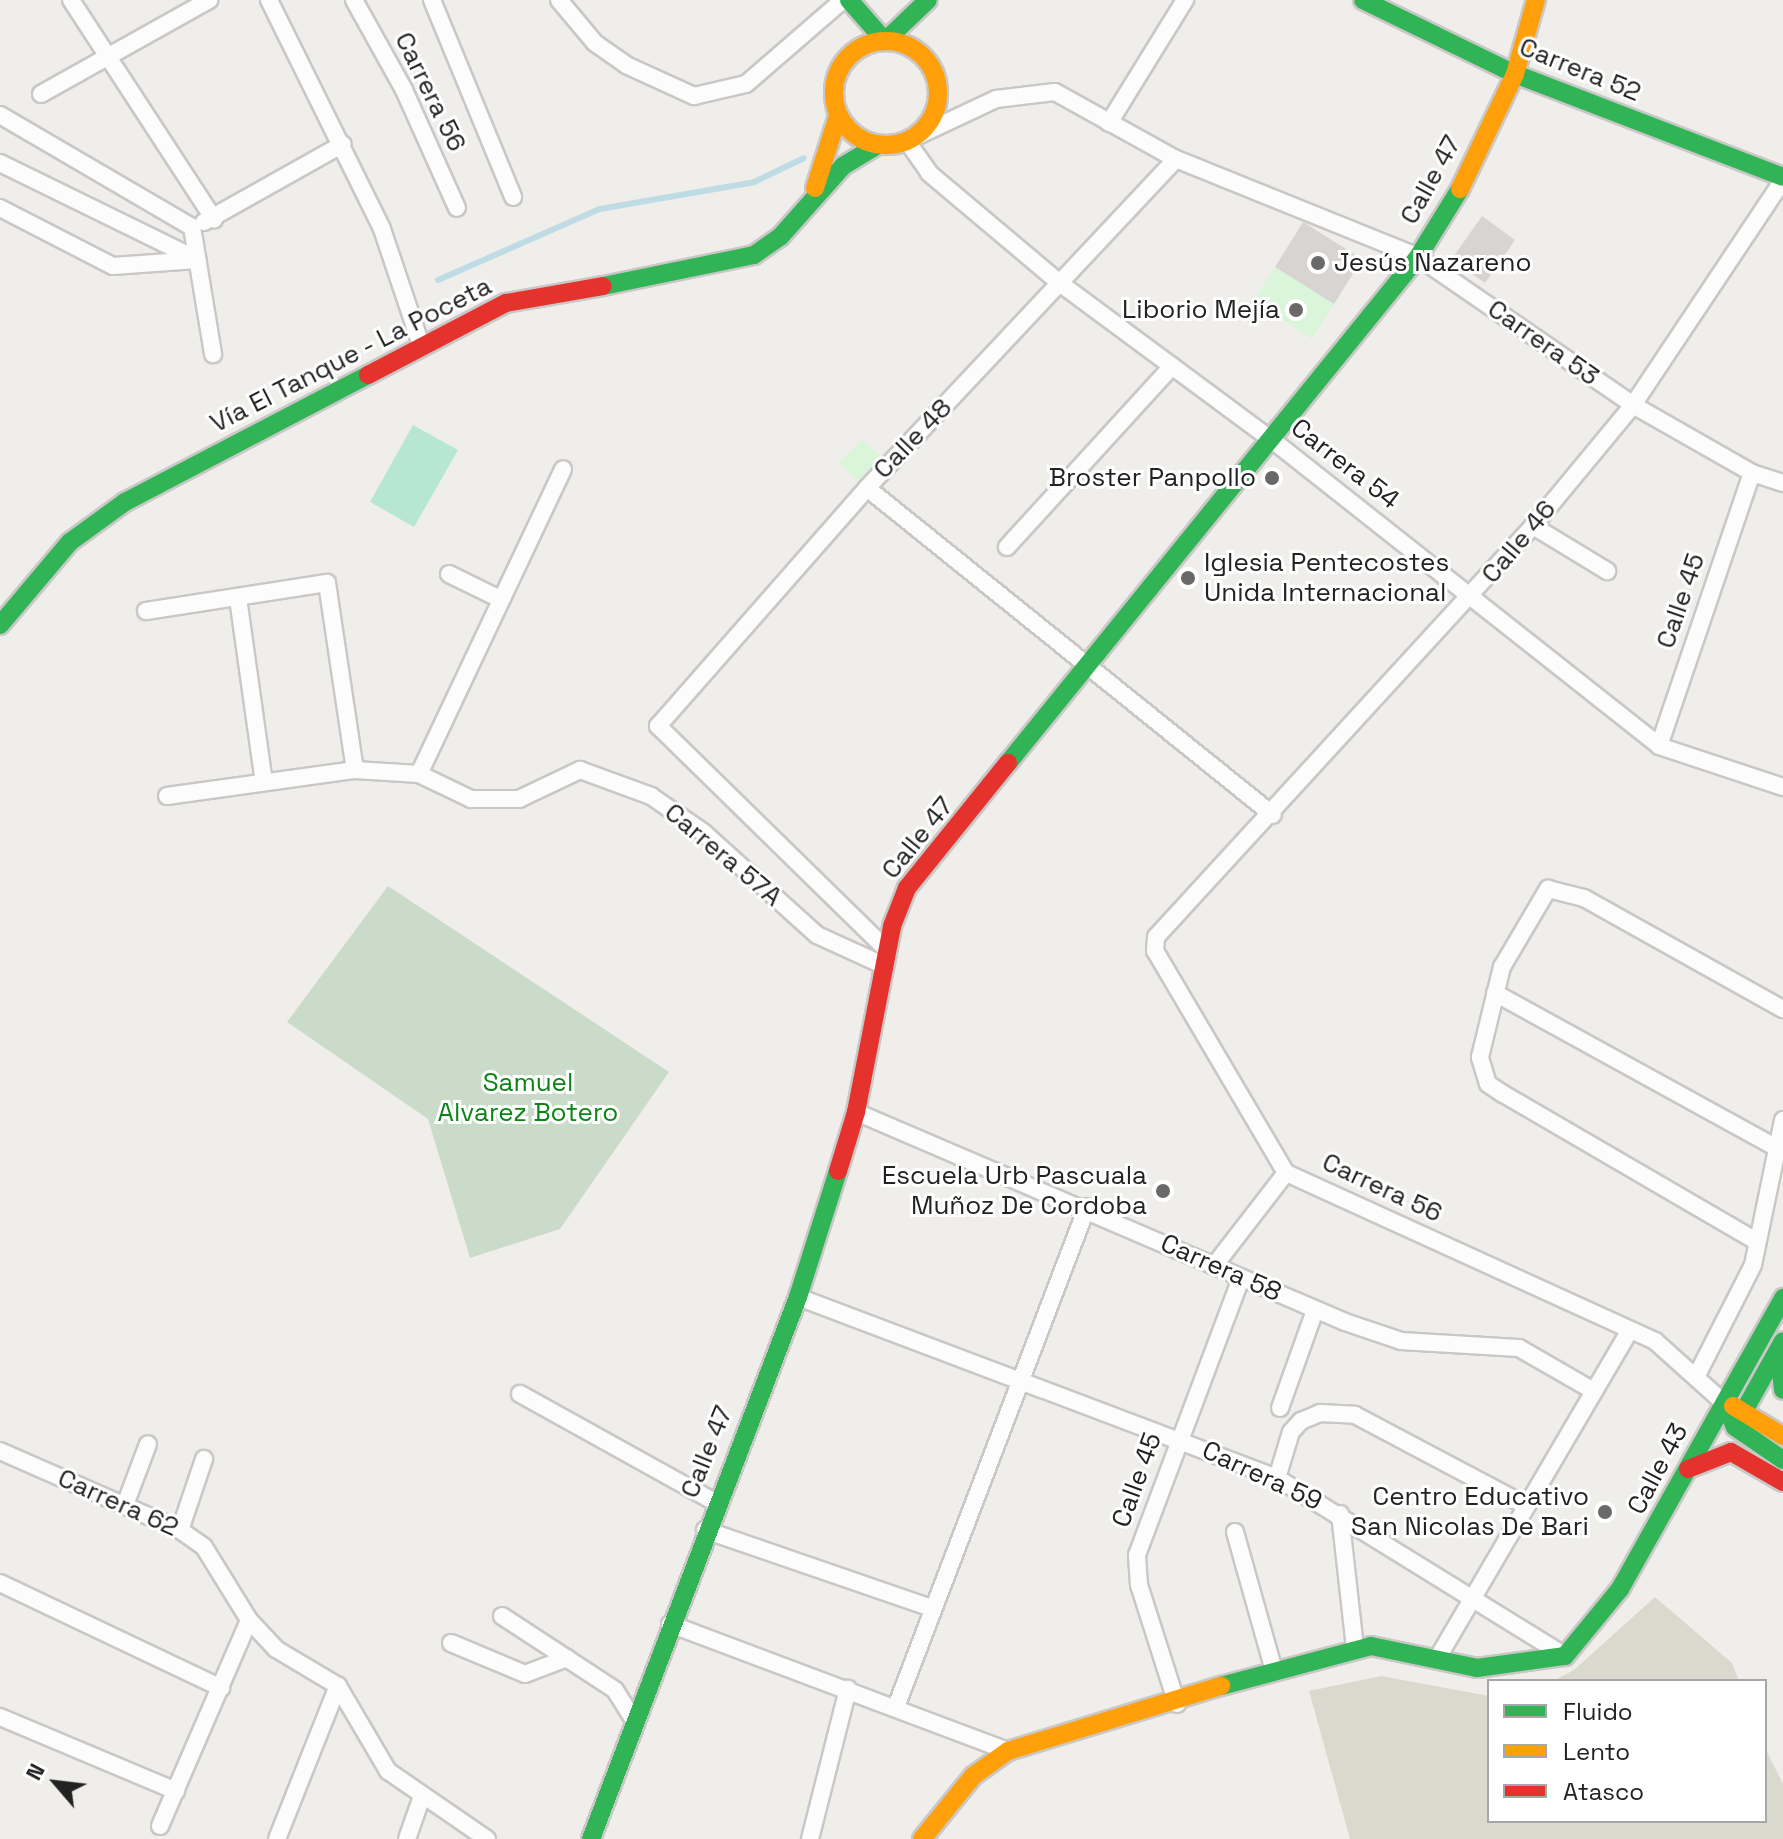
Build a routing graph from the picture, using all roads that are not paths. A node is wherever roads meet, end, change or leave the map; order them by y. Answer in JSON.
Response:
{"nodes":[{"id":1,"x":71,"y":0,"type":"edge"},
{"id":2,"x":209,"y":0,"type":"edge"},
{"id":3,"x":269,"y":0,"type":"edge"},
{"id":4,"x":354,"y":0,"type":"edge"},
{"id":5,"x":432,"y":0,"type":"edge"},
{"id":6,"x":559,"y":0,"type":"edge"},
{"id":7,"x":846,"y":0,"type":"edge"},
{"id":8,"x":929,"y":0,"type":"edge"},
{"id":9,"x":1185,"y":0,"type":"edge"},
{"id":10,"x":1363,"y":0,"type":"edge"},
{"id":11,"x":1536,"y":0,"type":"edge"},
{"id":12,"x":1395,"y":8,"type":"edge"},
{"id":13,"x":885,"y":41,"type":"junction"},
{"id":14,"x":860,"y":48,"type":"junction"},
{"id":15,"x":920,"y":54,"type":"junction"},
{"id":16,"x":106,"y":60,"type":"junction"},
{"id":17,"x":1515,"y":74,"type":"junction"},
{"id":18,"x":41,"y":94,"type":"dead end"},
{"id":19,"x":0,"y":115,"type":"edge"},
{"id":20,"x":838,"y":116,"type":"junction"},
{"id":21,"x":1109,"y":123,"type":"junction"},
{"id":22,"x":909,"y":140,"type":"junction"},
{"id":23,"x":343,"y":144,"type":"junction"},
{"id":24,"x":878,"y":145,"type":"junction"},
{"id":25,"x":1176,"y":159,"type":"junction"},
{"id":26,"x":0,"y":163,"type":"edge"},
{"id":27,"x":1783,"y":178,"type":"edge"},
{"id":28,"x":513,"y":197,"type":"dead end"},
{"id":29,"x":810,"y":200,"type":"junction"},
{"id":30,"x":0,"y":208,"type":"edge"},
{"id":31,"x":457,"y":208,"type":"dead end"},
{"id":32,"x":214,"y":219,"type":"junction"},
{"id":33,"x":192,"y":227,"type":"junction"},
{"id":34,"x":1418,"y":257,"type":"junction"},
{"id":35,"x":198,"y":260,"type":"junction"},
{"id":36,"x":1061,"y":284,"type":"junction"},
{"id":37,"x":421,"y":345,"type":"junction"},
{"id":38,"x":213,"y":354,"type":"dead end"},
{"id":39,"x":1172,"y":366,"type":"junction"},
{"id":40,"x":1633,"y":405,"type":"junction"},
{"id":41,"x":1271,"y":439,"type":"junction"},
{"id":42,"x":563,"y":469,"type":"dead end"},
{"id":43,"x":1752,"y":473,"type":"junction"},
{"id":44,"x":1783,"y":483,"type":"edge"},
{"id":45,"x":867,"y":488,"type":"junction"},
{"id":46,"x":1533,"y":526,"type":"junction"},
{"id":47,"x":1007,"y":547,"type":"dead end"},
{"id":48,"x":1607,"y":571,"type":"dead end"},
{"id":49,"x":449,"y":574,"type":"dead end"},
{"id":50,"x":238,"y":598,"type":"junction"},
{"id":51,"x":1473,"y":598,"type":"junction"},
{"id":52,"x":500,"y":599,"type":"junction"},
{"id":53,"x":146,"y":611,"type":"dead end"},
{"id":54,"x":0,"y":625,"type":"edge"},
{"id":55,"x":1091,"y":664,"type":"junction"},
{"id":56,"x":1659,"y":746,"type":"junction"},
{"id":57,"x":355,"y":770,"type":"junction"},
{"id":58,"x":419,"y":774,"type":"junction"},
{"id":59,"x":264,"y":782,"type":"junction"},
{"id":60,"x":1780,"y":787,"type":"edge"},
{"id":61,"x":167,"y":796,"type":"dead end"},
{"id":62,"x":1273,"y":815,"type":"junction"},
{"id":63,"x":1181,"y":906,"type":"joint"},
{"id":64,"x":883,"y":952,"type":"junction"},
{"id":65,"x":852,"y":953,"type":"junction"},
{"id":66,"x":1495,"y":993,"type":"junction"},
{"id":67,"x":1780,"y":1007,"type":"edge"},
{"id":68,"x":856,"y":1112,"type":"junction"},
{"id":69,"x":1783,"y":1120,"type":"edge"},
{"id":70,"x":1773,"y":1146,"type":"junction"},
{"id":71,"x":1286,"y":1173,"type":"junction"},
{"id":72,"x":1087,"y":1207,"type":"junction"},
{"id":73,"x":1756,"y":1241,"type":"junction"},
{"id":74,"x":1214,"y":1266,"type":"junction"},
{"id":75,"x":1241,"y":1278,"type":"junction"},
{"id":76,"x":798,"y":1297,"type":"junction"},
{"id":77,"x":1783,"y":1298,"type":"edge"},
{"id":78,"x":1315,"y":1310,"type":"junction"},
{"id":79,"x":1630,"y":1330,"type":"junction"},
{"id":80,"x":1782,"y":1342,"type":"edge"},
{"id":81,"x":1698,"y":1373,"type":"junction"},
{"id":82,"x":1019,"y":1382,"type":"junction"},
{"id":83,"x":1592,"y":1390,"type":"junction"},
{"id":84,"x":1783,"y":1390,"type":"edge"},
{"id":85,"x":520,"y":1394,"type":"dead end"},
{"id":86,"x":1723,"y":1402,"type":"junction"},
{"id":87,"x":1280,"y":1408,"type":"dead end"},
{"id":88,"x":1745,"y":1410,"type":"junction"},
{"id":89,"x":1735,"y":1427,"type":"junction"},
{"id":90,"x":1783,"y":1436,"type":"edge"},
{"id":91,"x":1179,"y":1439,"type":"junction"},
{"id":92,"x":148,"y":1444,"type":"dead end"},
{"id":93,"x":0,"y":1451,"type":"edge"},
{"id":94,"x":204,"y":1459,"type":"dead end"},
{"id":95,"x":1783,"y":1460,"type":"edge"},
{"id":96,"x":1688,"y":1469,"type":"junction"},
{"id":97,"x":1277,"y":1478,"type":"junction"},
{"id":98,"x":1783,"y":1482,"type":"edge"},
{"id":99,"x":715,"y":1502,"type":"junction"},
{"id":100,"x":125,"y":1505,"type":"junction"},
{"id":101,"x":1525,"y":1505,"type":"junction"},
{"id":102,"x":1340,"y":1514,"type":"junction"},
{"id":103,"x":180,"y":1530,"type":"junction"},
{"id":104,"x":705,"y":1530,"type":"junction"},
{"id":105,"x":1235,"y":1532,"type":"dead end"},
{"id":106,"x":0,"y":1583,"type":"edge"},
{"id":107,"x":1471,"y":1595,"type":"junction"},
{"id":108,"x":932,"y":1608,"type":"junction"},
{"id":109,"x":502,"y":1616,"type":"dead end"},
{"id":110,"x":249,"y":1620,"type":"junction"},
{"id":111,"x":670,"y":1624,"type":"junction"},
{"id":112,"x":451,"y":1643,"type":"dead end"},
{"id":113,"x":1355,"y":1648,"type":"junction"},
{"id":114,"x":1565,"y":1656,"type":"junction"},
{"id":115,"x":567,"y":1658,"type":"junction"},
{"id":116,"x":1437,"y":1659,"type":"junction"},
{"id":117,"x":1274,"y":1671,"type":"junction"},
{"id":118,"x":338,"y":1686,"type":"junction"},
{"id":119,"x":221,"y":1688,"type":"junction"},
{"id":120,"x":848,"y":1689,"type":"junction"},
{"id":121,"x":615,"y":1690,"type":"junction"},
{"id":122,"x":645,"y":1694,"type":"junction"},
{"id":123,"x":1177,"y":1704,"type":"junction"},
{"id":124,"x":896,"y":1707,"type":"junction"},
{"id":125,"x":0,"y":1717,"type":"edge"},
{"id":126,"x":635,"y":1722,"type":"junction"},
{"id":127,"x":1008,"y":1751,"type":"junction"},
{"id":128,"x":176,"y":1791,"type":"junction"},
{"id":129,"x":421,"y":1799,"type":"junction"},
{"id":130,"x":160,"y":1826,"type":"dead end"},
{"id":131,"x":277,"y":1839,"type":"edge"},
{"id":132,"x":407,"y":1839,"type":"edge"},
{"id":133,"x":487,"y":1839,"type":"edge"},
{"id":134,"x":591,"y":1839,"type":"edge"},
{"id":135,"x":810,"y":1839,"type":"edge"},
{"id":136,"x":922,"y":1839,"type":"edge"}],
"edges":[{"from":1,"to":16,"type":"street"},
{"from":2,"to":16,"type":"street"},
{"from":3,"to":23,"type":"street"},
{"from":4,"to":31,"type":"street","name":"Carrera 56"},
{"from":5,"to":28,"type":"street"},
{"from":6,"to":7,"type":"street"},
{"from":7,"to":13,"type":"street"},
{"from":7,"to":14,"type":"street"},
{"from":8,"to":13,"type":"street"},
{"from":8,"to":15,"type":"street"},
{"from":9,"to":21,"type":"street"},
{"from":10,"to":12,"type":"street","name":"Carrera 52"},
{"from":11,"to":17,"type":"street","name":"Calle 47"},
{"from":12,"to":17,"type":"street","name":"Carrera 52"},
{"from":13,"to":14,"type":"street"},
{"from":13,"to":15,"type":"street"},
{"from":14,"to":20,"type":"street"},
{"from":15,"to":22,"type":"street"},
{"from":16,"to":18,"type":"street"},
{"from":16,"to":32,"type":"street"},
{"from":17,"to":27,"type":"street","name":"Carrera 52"},
{"from":17,"to":34,"type":"street","name":"Calle 47"},
{"from":19,"to":33,"type":"street"},
{"from":20,"to":24,"type":"street"},
{"from":20,"to":29,"type":"street","name":"Vía El Tanque - La Poceta"},
{"from":21,"to":22,"type":"street","name":"Carrera 53"},
{"from":21,"to":25,"type":"street","name":"Carrera 53"},
{"from":22,"to":24,"type":"street"},
{"from":22,"to":36,"type":"street","name":"Carrera 54"},
{"from":23,"to":32,"type":"street"},
{"from":23,"to":37,"type":"street"},
{"from":24,"to":29,"type":"street","name":"Vía El Tanque - La Poceta"},
{"from":25,"to":34,"type":"street","name":"Carrera 53"},
{"from":25,"to":36,"type":"street","name":"Calle 48"},
{"from":26,"to":35,"type":"street"},
{"from":27,"to":40,"type":"street","name":"Calle 46"},
{"from":29,"to":37,"type":"street","name":"Vía El Tanque - La Poceta"},
{"from":30,"to":35,"type":"street"},
{"from":32,"to":33,"type":"street"},
{"from":33,"to":35,"type":"street"},
{"from":34,"to":40,"type":"street","name":"Carrera 53"},
{"from":34,"to":41,"type":"street","name":"Calle 47"},
{"from":35,"to":38,"type":"street"},
{"from":36,"to":39,"type":"street","name":"Carrera 54"},
{"from":36,"to":45,"type":"street","name":"Calle 48"},
{"from":37,"to":54,"type":"street","name":"Vía El Tanque - La Poceta"},
{"from":39,"to":41,"type":"street","name":"Carrera 54"},
{"from":39,"to":47,"type":"street"},
{"from":40,"to":43,"type":"street","name":"Carrera 53"},
{"from":40,"to":46,"type":"street","name":"Calle 46"},
{"from":41,"to":51,"type":"street","name":"Carrera 54"},
{"from":41,"to":55,"type":"street","name":"Calle 47"},
{"from":42,"to":52,"type":"street"},
{"from":43,"to":44,"type":"street","name":"Carrera 53"},
{"from":43,"to":56,"type":"street","name":"Calle 45"},
{"from":45,"to":55,"type":"street"},
{"from":45,"to":64,"type":"street","name":"Calle 48"},
{"from":46,"to":48,"type":"street"},
{"from":46,"to":51,"type":"street","name":"Calle 46"},
{"from":49,"to":52,"type":"street"},
{"from":50,"to":53,"type":"street"},
{"from":50,"to":57,"type":"street"},
{"from":50,"to":59,"type":"street"},
{"from":51,"to":56,"type":"street","name":"Carrera 54"},
{"from":51,"to":62,"type":"street","name":"Calle 46"},
{"from":52,"to":58,"type":"street"},
{"from":55,"to":62,"type":"street"},
{"from":55,"to":64,"type":"street","name":"Calle 47"},
{"from":56,"to":60,"type":"street","name":"Carrera 54"},
{"from":57,"to":58,"type":"street","name":"Carrera 57A"},
{"from":57,"to":59,"type":"street","name":"Carrera 57A"},
{"from":58,"to":65,"type":"street","name":"Carrera 57A"},
{"from":59,"to":61,"type":"street","name":"Carrera 57A"},
{"from":62,"to":63,"type":"street","name":"Calle 46"},
{"from":63,"to":71,"type":"street","name":"Carrera 56"},
{"from":64,"to":65,"type":"street","name":"Carrera 57A"},
{"from":64,"to":65,"type":"street"},
{"from":64,"to":68,"type":"street","name":"Calle 47"},
{"from":66,"to":67,"type":"street"},
{"from":66,"to":70,"type":"street"},
{"from":66,"to":73,"type":"street"},
{"from":68,"to":72,"type":"street","name":"Carrera 58"},
{"from":68,"to":76,"type":"street","name":"Calle 47"},
{"from":69,"to":70,"type":"street"},
{"from":70,"to":73,"type":"street"},
{"from":71,"to":74,"type":"street"},
{"from":71,"to":79,"type":"street","name":"Carrera 56"},
{"from":72,"to":74,"type":"street","name":"Carrera 58"},
{"from":72,"to":82,"type":"street"},
{"from":73,"to":81,"type":"street"},
{"from":74,"to":75,"type":"street","name":"Carrera 58"},
{"from":75,"to":78,"type":"street","name":"Carrera 58"},
{"from":75,"to":91,"type":"street","name":"Calle 45"},
{"from":76,"to":82,"type":"street","name":"Carrera 59"},
{"from":76,"to":99,"type":"street","name":"Calle 47"},
{"from":77,"to":86,"type":"street","name":"Calle 43"},
{"from":78,"to":83,"type":"street","name":"Carrera 58"},
{"from":78,"to":87,"type":"street"},
{"from":79,"to":81,"type":"street","name":"Carrera 56"},
{"from":79,"to":83,"type":"street"},
{"from":80,"to":84,"type":"street"},
{"from":80,"to":88,"type":"street"},
{"from":81,"to":86,"type":"street","name":"Carrera 56"},
{"from":82,"to":91,"type":"street","name":"Carrera 59"},
{"from":82,"to":108,"type":"street"},
{"from":83,"to":101,"type":"street"},
{"from":85,"to":99,"type":"street"},
{"from":86,"to":88,"type":"street","name":"Carrera 56"},
{"from":86,"to":89,"type":"street","name":"Carrera 56"},
{"from":86,"to":96,"type":"street","name":"Calle 43"},
{"from":88,"to":89,"type":"street"},
{"from":88,"to":90,"type":"street","name":"Carrera 56"},
{"from":89,"to":95,"type":"street","name":"Carrera 56"},
{"from":91,"to":97,"type":"street","name":"Carrera 59"},
{"from":91,"to":123,"type":"street","name":"Calle 45"},
{"from":92,"to":100,"type":"street"},
{"from":93,"to":100,"type":"street","name":"Carrera 62"},
{"from":94,"to":103,"type":"street"},
{"from":96,"to":98,"type":"street"},
{"from":96,"to":114,"type":"street","name":"Calle 43"},
{"from":97,"to":101,"type":"street"},
{"from":97,"to":102,"type":"street","name":"Carrera 59"},
{"from":99,"to":104,"type":"street","name":"Calle 47"},
{"from":100,"to":103,"type":"street","name":"Carrera 62"},
{"from":101,"to":107,"type":"street"},
{"from":102,"to":107,"type":"street","name":"Carrera 59"},
{"from":102,"to":113,"type":"street"},
{"from":103,"to":110,"type":"street","name":"Carrera 62"},
{"from":104,"to":108,"type":"street"},
{"from":104,"to":111,"type":"street","name":"Calle 47"},
{"from":105,"to":117,"type":"street"},
{"from":106,"to":119,"type":"street"},
{"from":107,"to":114,"type":"street","name":"Carrera 59"},
{"from":107,"to":116,"type":"street"},
{"from":108,"to":124,"type":"street"},
{"from":109,"to":115,"type":"street"},
{"from":110,"to":118,"type":"street","name":"Carrera 62"},
{"from":110,"to":119,"type":"street"},
{"from":111,"to":120,"type":"street"},
{"from":111,"to":122,"type":"street","name":"Calle 47"},
{"from":112,"to":115,"type":"street"},
{"from":113,"to":116,"type":"street"},
{"from":113,"to":117,"type":"street"},
{"from":114,"to":116,"type":"street"},
{"from":115,"to":121,"type":"street"},
{"from":117,"to":123,"type":"street"},
{"from":118,"to":129,"type":"street","name":"Carrera 62"},
{"from":118,"to":131,"type":"street"},
{"from":119,"to":128,"type":"street"},
{"from":120,"to":124,"type":"street"},
{"from":120,"to":135,"type":"street"},
{"from":121,"to":122,"type":"street"},
{"from":121,"to":126,"type":"street"},
{"from":122,"to":126,"type":"street","name":"Calle 47"},
{"from":123,"to":127,"type":"street"},
{"from":124,"to":127,"type":"street"},
{"from":125,"to":128,"type":"street"},
{"from":126,"to":134,"type":"street","name":"Calle 47"},
{"from":127,"to":136,"type":"street"},
{"from":128,"to":130,"type":"street"},
{"from":129,"to":132,"type":"street"},
{"from":129,"to":133,"type":"street","name":"Carrera 62"}]}
